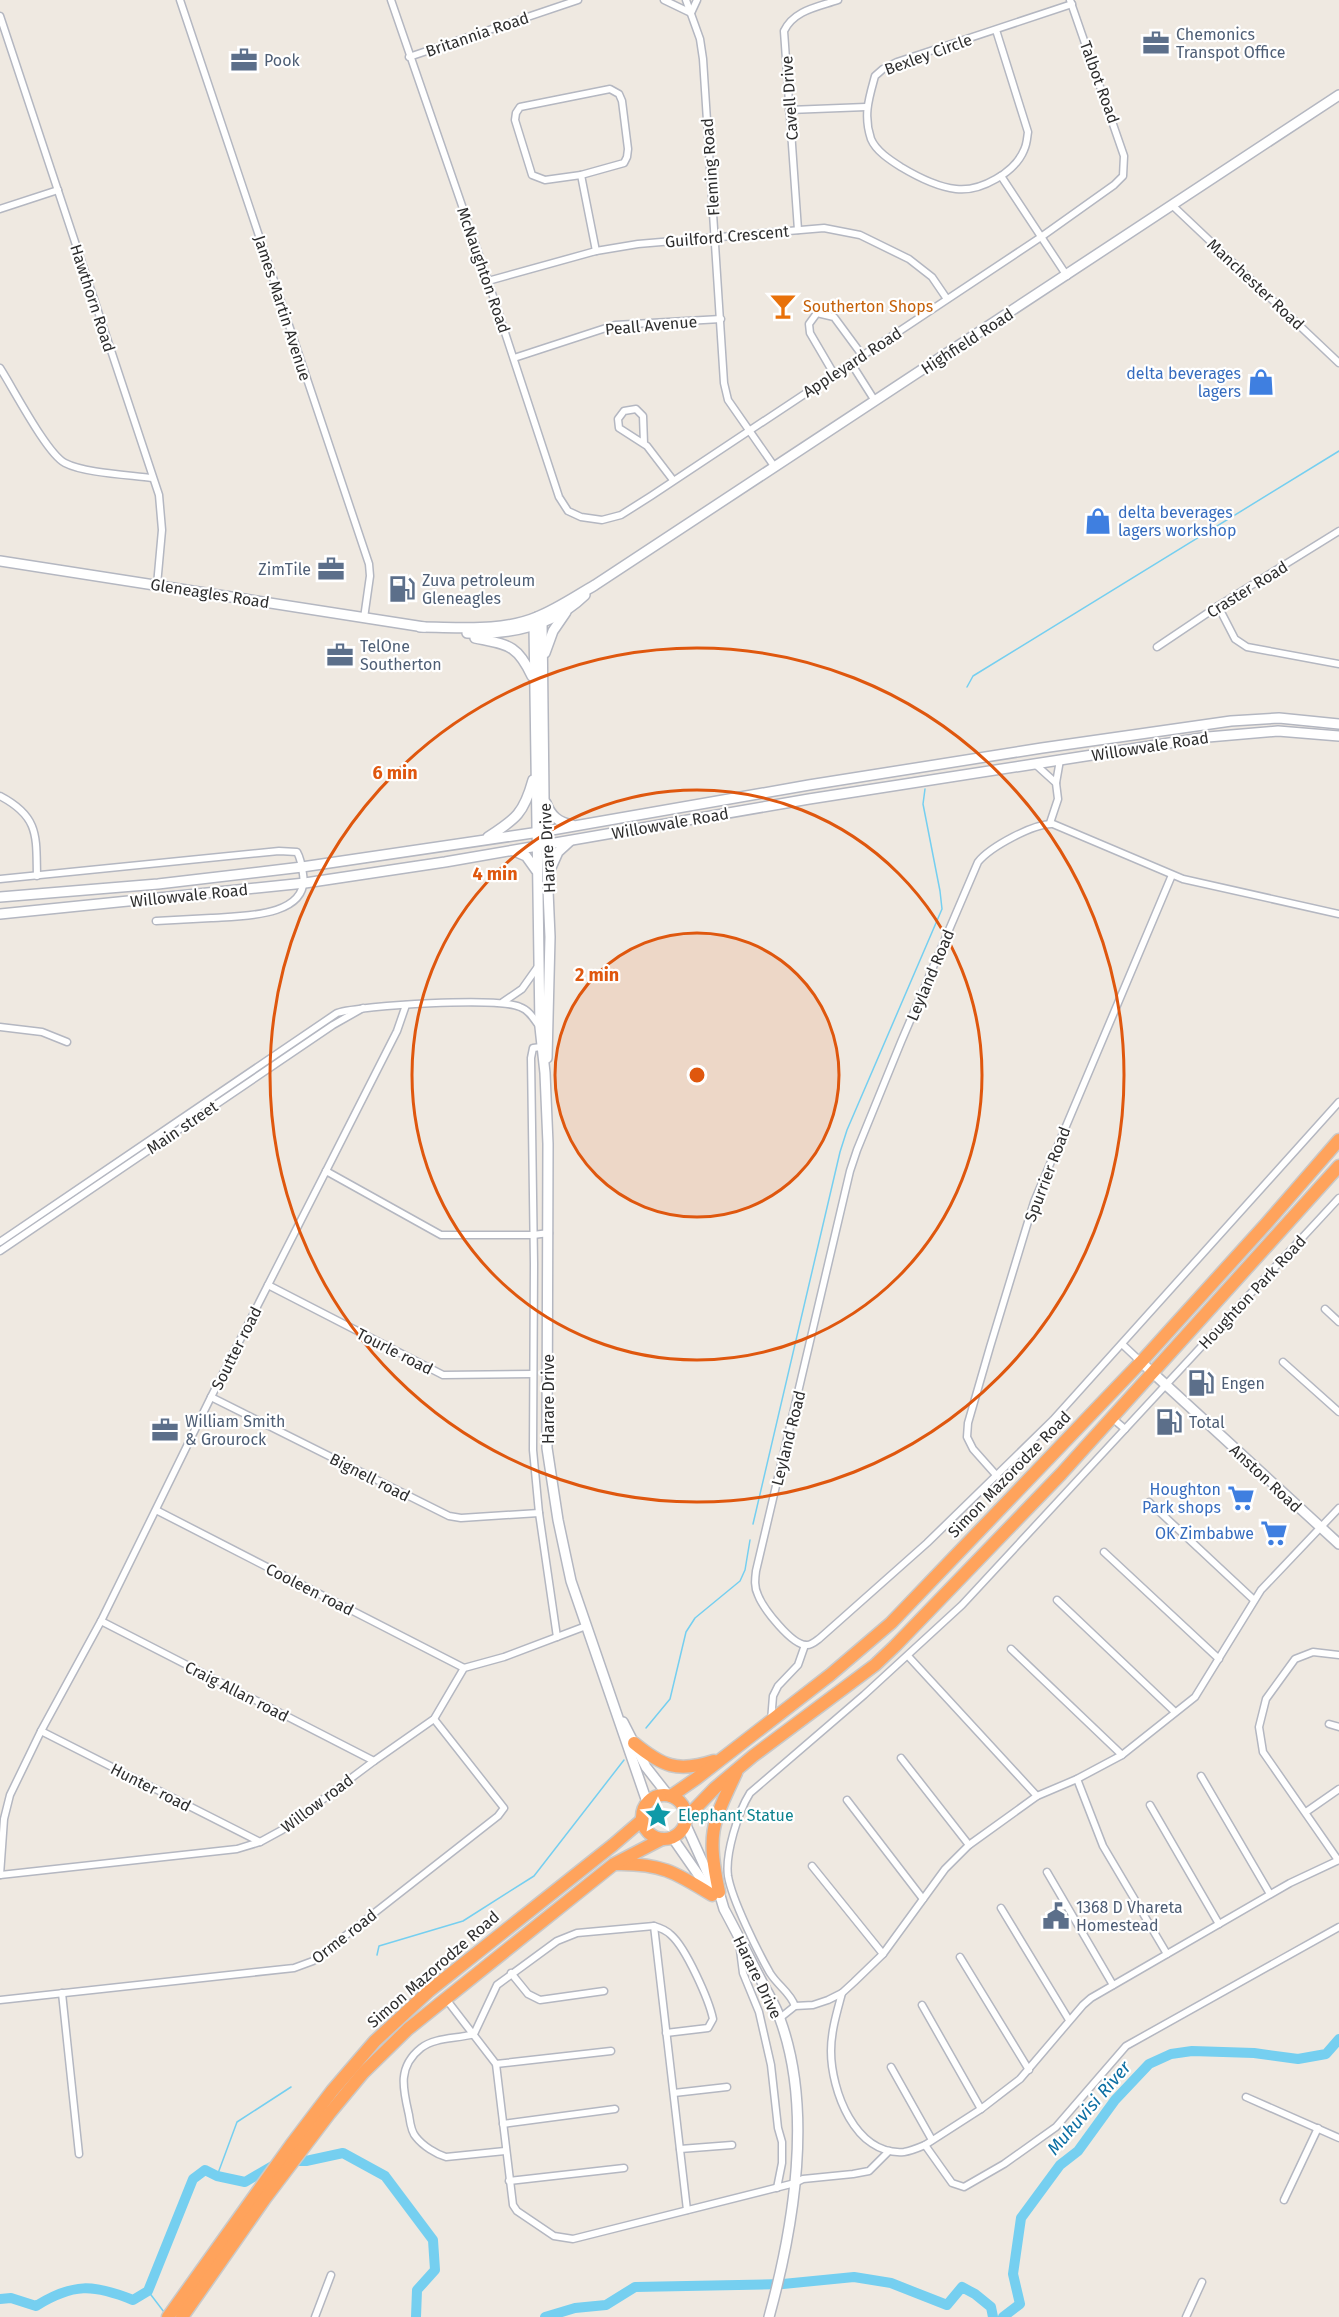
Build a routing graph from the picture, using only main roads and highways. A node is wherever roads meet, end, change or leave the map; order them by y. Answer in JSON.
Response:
{"nodes":[{"id":1,"x":1339,"y":1140,"type":"edge"},
{"id":2,"x":1339,"y":1166,"type":"edge"},
{"id":3,"x":634,"y":1743,"type":"road end"},
{"id":4,"x":724,"y":1758,"type":"junction"},
{"id":5,"x":738,"y":1769,"type":"junction"},
{"id":6,"x":669,"y":1795,"type":"junction"},
{"id":7,"x":642,"y":1820,"type":"junction"},
{"id":8,"x":686,"y":1821,"type":"junction"},
{"id":9,"x":667,"y":1838,"type":"junction"},
{"id":10,"x":614,"y":1864,"type":"junction"},
{"id":11,"x":296,"y":2148,"type":"junction"},
{"id":12,"x":261,"y":2195,"type":"junction"},
{"id":13,"x":185,"y":2316,"type":"edge"},
{"id":14,"x":168,"y":2317,"type":"edge"}],
"edges":[{"from":1,"to":4,"type":"highway","name":"Simon Mazorodze Road"},
{"from":2,"to":5,"type":"highway"},
{"from":3,"to":4,"type":"highway"},
{"from":4,"to":6,"type":"highway","name":"Simon Mazorodze Road"},
{"from":5,"to":8,"type":"highway"},
{"from":5,"to":10,"type":"highway"},
{"from":6,"to":7,"type":"highway","name":"Simon Mazorodze Road"},
{"from":6,"to":8,"type":"highway"},
{"from":7,"to":9,"type":"highway"},
{"from":7,"to":11,"type":"highway","name":"Simon Mazorodze Road"},
{"from":8,"to":9,"type":"highway"},
{"from":9,"to":10,"type":"highway"},
{"from":10,"to":11,"type":"highway"},
{"from":11,"to":12,"type":"highway","name":"Simon Mazorodze Road"},
{"from":12,"to":13,"type":"highway","name":"Simon Mazorodze Road"},
{"from":12,"to":14,"type":"highway","name":"Simon Mazorodze Road"}]}
